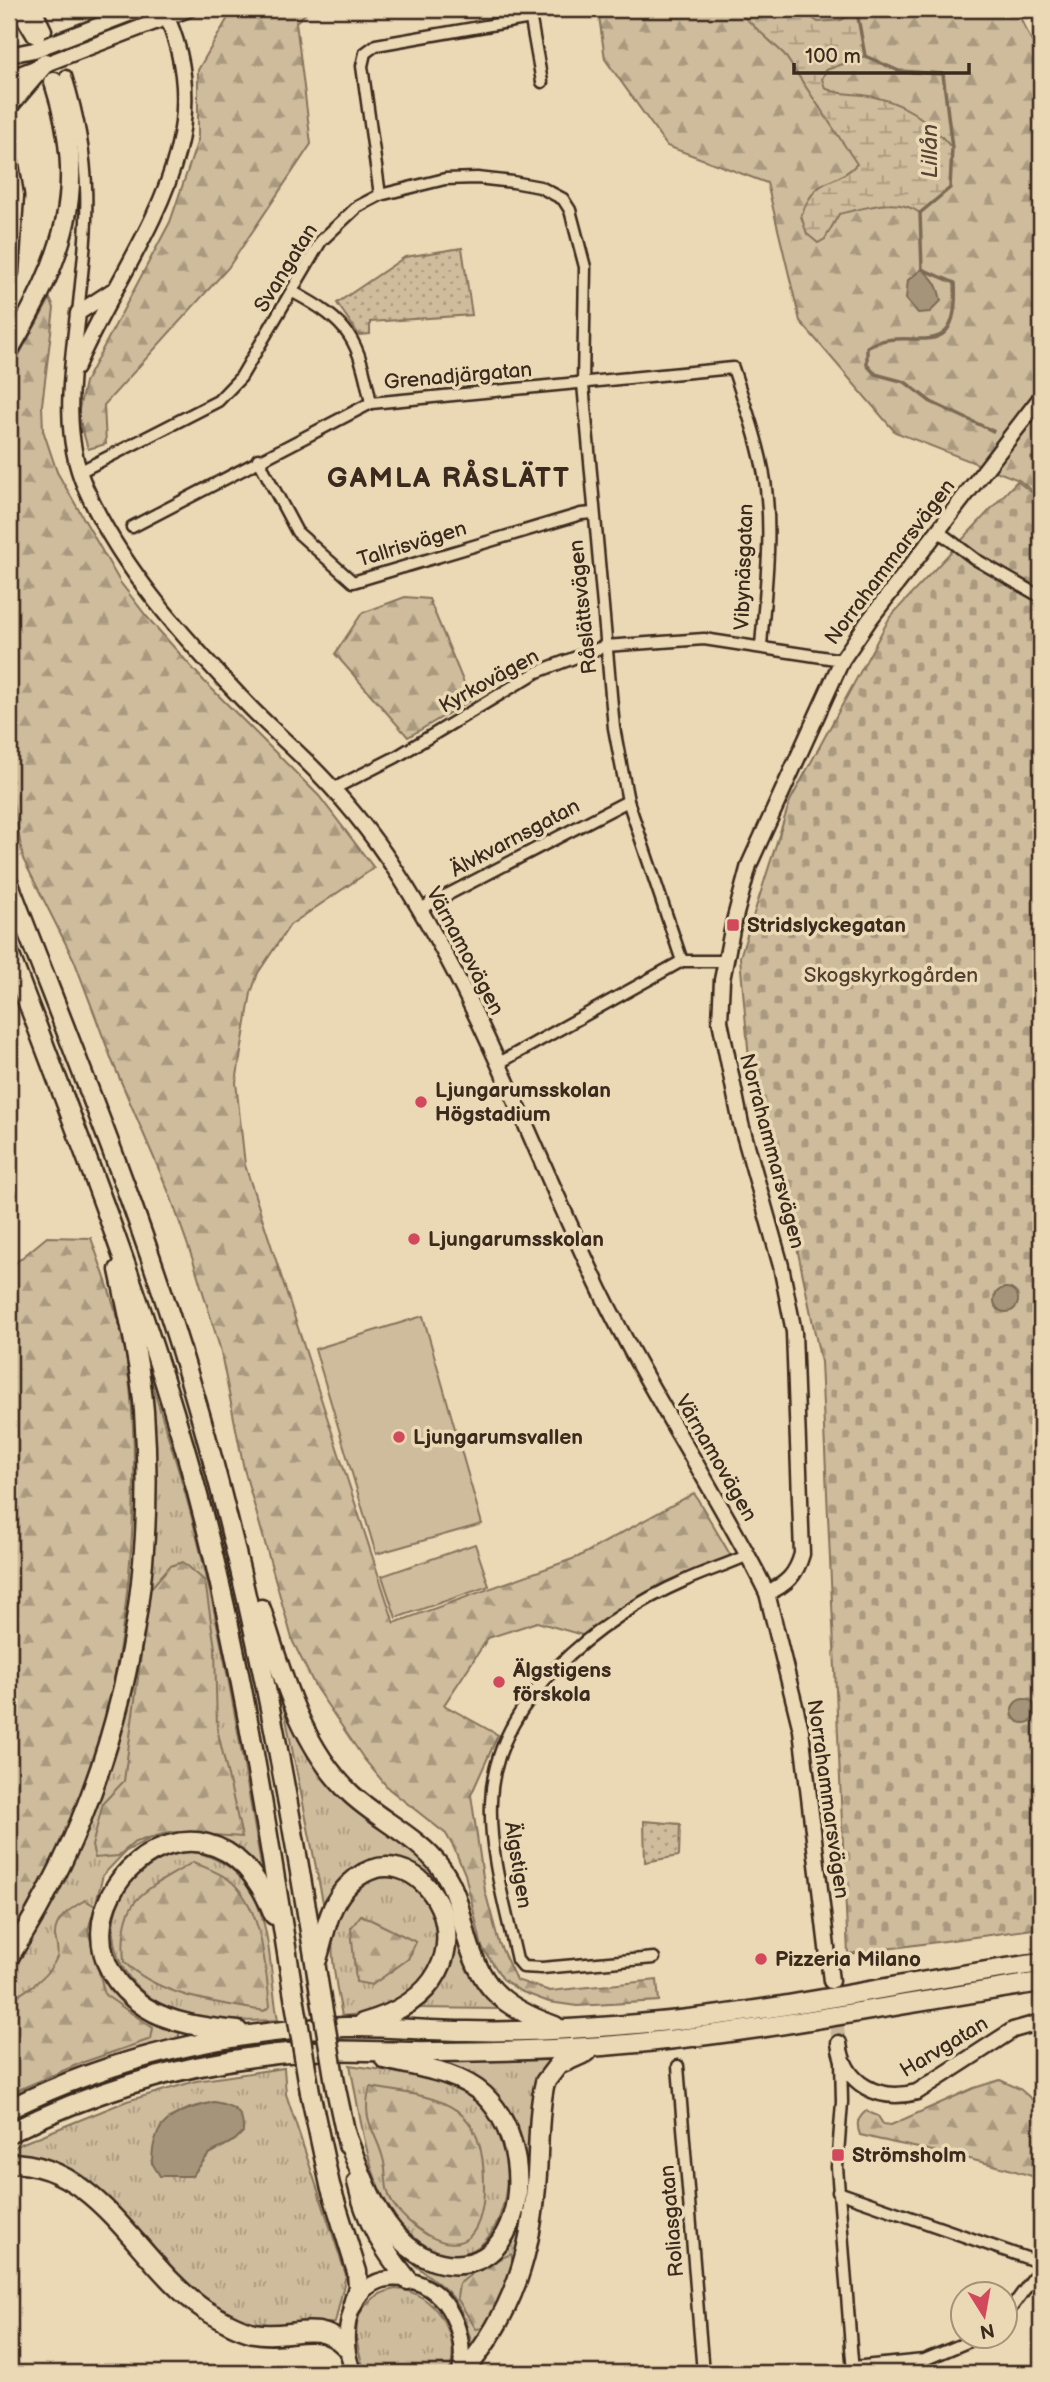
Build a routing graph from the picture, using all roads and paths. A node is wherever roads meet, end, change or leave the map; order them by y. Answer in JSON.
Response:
{"nodes":[{"id":1,"x":21,"y":9,"type":"edge"},
{"id":2,"x":36,"y":9,"type":"edge"},
{"id":3,"x":142,"y":9,"type":"edge"},
{"id":4,"x":189,"y":9,"type":"edge"},
{"id":5,"x":530,"y":13,"type":"edge"},
{"id":6,"x":166,"y":14,"type":"edge"},
{"id":7,"x":41,"y":32,"type":"joint"},
{"id":8,"x":9,"y":55,"type":"edge"},
{"id":9,"x":45,"y":62,"type":"junction"},
{"id":10,"x":9,"y":78,"type":"edge"},
{"id":11,"x":60,"y":79,"type":"joint"},
{"id":12,"x":542,"y":82,"type":"dead end"},
{"id":13,"x":9,"y":106,"type":"edge"},
{"id":14,"x":9,"y":164,"type":"edge"},
{"id":15,"x":380,"y":195,"type":"junction"},
{"id":16,"x":563,"y":200,"type":"joint"},
{"id":17,"x":11,"y":211,"type":"edge"},
{"id":18,"x":9,"y":272,"type":"edge"},
{"id":19,"x":112,"y":291,"type":"junction"},
{"id":20,"x":293,"y":292,"type":"junction"},
{"id":21,"x":78,"y":313,"type":"junction"},
{"id":22,"x":9,"y":350,"type":"edge"},
{"id":23,"x":733,"y":368,"type":"joint"},
{"id":24,"x":71,"y":380,"type":"junction"},
{"id":25,"x":583,"y":384,"type":"junction"},
{"id":26,"x":1041,"y":397,"type":"edge"},
{"id":27,"x":371,"y":403,"type":"junction"},
{"id":28,"x":258,"y":459,"type":"junction"},
{"id":29,"x":79,"y":472,"type":"junction"},
{"id":30,"x":593,"y":513,"type":"junction"},
{"id":31,"x":132,"y":527,"type":"dead end"},
{"id":32,"x":938,"y":531,"type":"junction"},
{"id":33,"x":1041,"y":597,"type":"edge"},
{"id":34,"x":606,"y":646,"type":"junction"},
{"id":35,"x":761,"y":646,"type":"junction"},
{"id":36,"x":842,"y":660,"type":"junction"},
{"id":37,"x":333,"y":789,"type":"junction"},
{"id":38,"x":628,"y":801,"type":"junction"},
{"id":39,"x":9,"y":884,"type":"edge"},
{"id":40,"x":420,"y":909,"type":"junction"},
{"id":41,"x":9,"y":953,"type":"edge"},
{"id":42,"x":682,"y":961,"type":"junction"},
{"id":43,"x":726,"y":961,"type":"junction"},
{"id":44,"x":499,"y":1063,"type":"junction"},
{"id":45,"x":107,"y":1212,"type":"junction"},
{"id":46,"x":220,"y":1486,"type":"junction"},
{"id":47,"x":748,"y":1555,"type":"junction"},
{"id":48,"x":767,"y":1593,"type":"junction"},
{"id":49,"x":285,"y":1942,"type":"junction"},
{"id":50,"x":9,"y":1957,"type":"edge"},
{"id":51,"x":654,"y":1958,"type":"dead end"},
{"id":52,"x":1041,"y":1964,"type":"edge"},
{"id":53,"x":316,"y":1967,"type":"junction"},
{"id":54,"x":831,"y":1981,"type":"tunnel mouth"},
{"id":55,"x":1041,"y":1982,"type":"edge"},
{"id":56,"x":1041,"y":2022,"type":"edge"},
{"id":57,"x":346,"y":2027,"type":"junction"},
{"id":58,"x":562,"y":2029,"type":"junction"},
{"id":59,"x":258,"y":2034,"type":"junction"},
{"id":60,"x":602,"y":2046,"type":"junction"},
{"id":61,"x":840,"y":2050,"type":"joint"},
{"id":62,"x":354,"y":2051,"type":"junction"},
{"id":63,"x":678,"y":2066,"type":"dead end"},
{"id":64,"x":9,"y":2109,"type":"edge"},
{"id":65,"x":9,"y":2133,"type":"edge"},
{"id":66,"x":345,"y":2133,"type":"junction"},
{"id":67,"x":9,"y":2162,"type":"edge"},
{"id":68,"x":838,"y":2192,"type":"junction"},
{"id":69,"x":1041,"y":2265,"type":"edge"},
{"id":70,"x":408,"y":2280,"type":"junction"},
{"id":71,"x":1018,"y":2298,"type":"edge"},
{"id":72,"x":354,"y":2304,"type":"junction"},
{"id":73,"x":345,"y":2346,"type":"junction"},
{"id":74,"x":948,"y":2350,"type":"edge"},
{"id":75,"x":853,"y":2370,"type":"edge"},
{"id":76,"x":354,"y":2373,"type":"edge"},
{"id":77,"x":461,"y":2373,"type":"edge"},
{"id":78,"x":703,"y":2373,"type":"edge"}],
"edges":[{"from":1,"to":7,"type":"highway"},
{"from":2,"to":7,"type":"street"},
{"from":3,"to":8,"type":"street"},
{"from":4,"to":6,"type":"street"},
{"from":5,"to":12,"type":"street"},
{"from":5,"to":15,"type":"street"},
{"from":6,"to":9,"type":"street"},
{"from":6,"to":19,"type":"street","name":"Värnamovägen"},
{"from":9,"to":10,"type":"street"},
{"from":9,"to":13,"type":"highway"},
{"from":11,"to":21,"type":"street"},
{"from":11,"to":22,"type":"highway"},
{"from":14,"to":17,"type":"highway"},
{"from":15,"to":16,"type":"street","name":"Svangatan"},
{"from":15,"to":20,"type":"street","name":"Svangatan"},
{"from":16,"to":25,"type":"street","name":"Råslättsvägen"},
{"from":17,"to":18,"type":"highway"},
{"from":19,"to":21,"type":"street","name":"Värnamovägen"},
{"from":19,"to":24,"type":"street","name":"Värnamovägen"},
{"from":20,"to":27,"type":"street"},
{"from":20,"to":29,"type":"street","name":"Svangatan"},
{"from":21,"to":24,"type":"street","name":"Värnamovägen"},
{"from":23,"to":25,"type":"street","name":"Grenadjärgatan"},
{"from":23,"to":35,"type":"street","name":"Vibynäsgatan"},
{"from":24,"to":29,"type":"street","name":"Värnamovägen"},
{"from":25,"to":27,"type":"street","name":"Grenadjärgatan"},
{"from":25,"to":30,"type":"street","name":"Råslättsvägen"},
{"from":26,"to":32,"type":"street","name":"Norrahammarsvägen"},
{"from":27,"to":28,"type":"street","name":"Grenadjärgatan"},
{"from":28,"to":30,"type":"street","name":"Tallrisvägen"},
{"from":28,"to":31,"type":"street","name":"Grenadjärgatan"},
{"from":29,"to":37,"type":"street","name":"Värnamovägen"},
{"from":30,"to":34,"type":"street","name":"Råslättsvägen"},
{"from":32,"to":33,"type":"street"},
{"from":32,"to":36,"type":"street","name":"Norrahammarsvägen"},
{"from":34,"to":35,"type":"street","name":"Kyrkovägen"},
{"from":34,"to":37,"type":"street","name":"Kyrkovägen"},
{"from":34,"to":38,"type":"street","name":"Råslättsvägen"},
{"from":35,"to":36,"type":"street","name":"Kyrkovägen"},
{"from":36,"to":43,"type":"street","name":"Norrahammarsvägen"},
{"from":37,"to":40,"type":"street","name":"Värnamovägen"},
{"from":38,"to":40,"type":"street","name":"Älvkvarnsgatan"},
{"from":38,"to":42,"type":"street","name":"Råslättsvägen"},
{"from":39,"to":46,"type":"highway"},
{"from":40,"to":44,"type":"street","name":"Värnamovägen"},
{"from":41,"to":45,"type":"highway"},
{"from":42,"to":43,"type":"street"},
{"from":42,"to":44,"type":"street"},
{"from":43,"to":48,"type":"street","name":"Norrahammarsvägen"},
{"from":44,"to":47,"type":"street","name":"Värnamovägen"},
{"from":45,"to":49,"type":"highway"},
{"from":45,"to":50,"type":"highway"},
{"from":46,"to":53,"type":"highway"},
{"from":46,"to":58,"type":"highway"},
{"from":47,"to":48,"type":"street","name":"Värnamovägen"},
{"from":47,"to":51,"type":"street","name":"Älgstigen"},
{"from":48,"to":54,"type":"street","name":"Norrahammarsvägen"},
{"from":49,"to":59,"type":"highway"},
{"from":49,"to":72,"type":"highway","bridge":true},
{"from":52,"to":58,"type":"highway"},
{"from":53,"to":57,"type":"highway"},
{"from":53,"to":66,"type":"highway","bridge":true},
{"from":55,"to":60,"type":"highway"},
{"from":56,"to":61,"type":"street","name":"Harvgatan"},
{"from":57,"to":58,"type":"highway"},
{"from":57,"to":59,"type":"highway"},
{"from":59,"to":64,"type":"highway"},
{"from":60,"to":62,"type":"highway"},
{"from":60,"to":77,"type":"highway"},
{"from":61,"to":68,"type":"street"},
{"from":62,"to":65,"type":"highway"},
{"from":62,"to":66,"type":"highway"},
{"from":63,"to":78,"type":"street","name":"Roliasgatan"},
{"from":66,"to":70,"type":"highway"},
{"from":67,"to":73,"type":"highway"},
{"from":68,"to":69,"type":"street"},
{"from":68,"to":75,"type":"street"},
{"from":69,"to":71,"type":"street"},
{"from":70,"to":72,"type":"street"},
{"from":70,"to":77,"type":"street"},
{"from":72,"to":73,"type":"street"},
{"from":73,"to":76,"type":"street"},
{"from":74,"to":75,"type":"street"}]}
